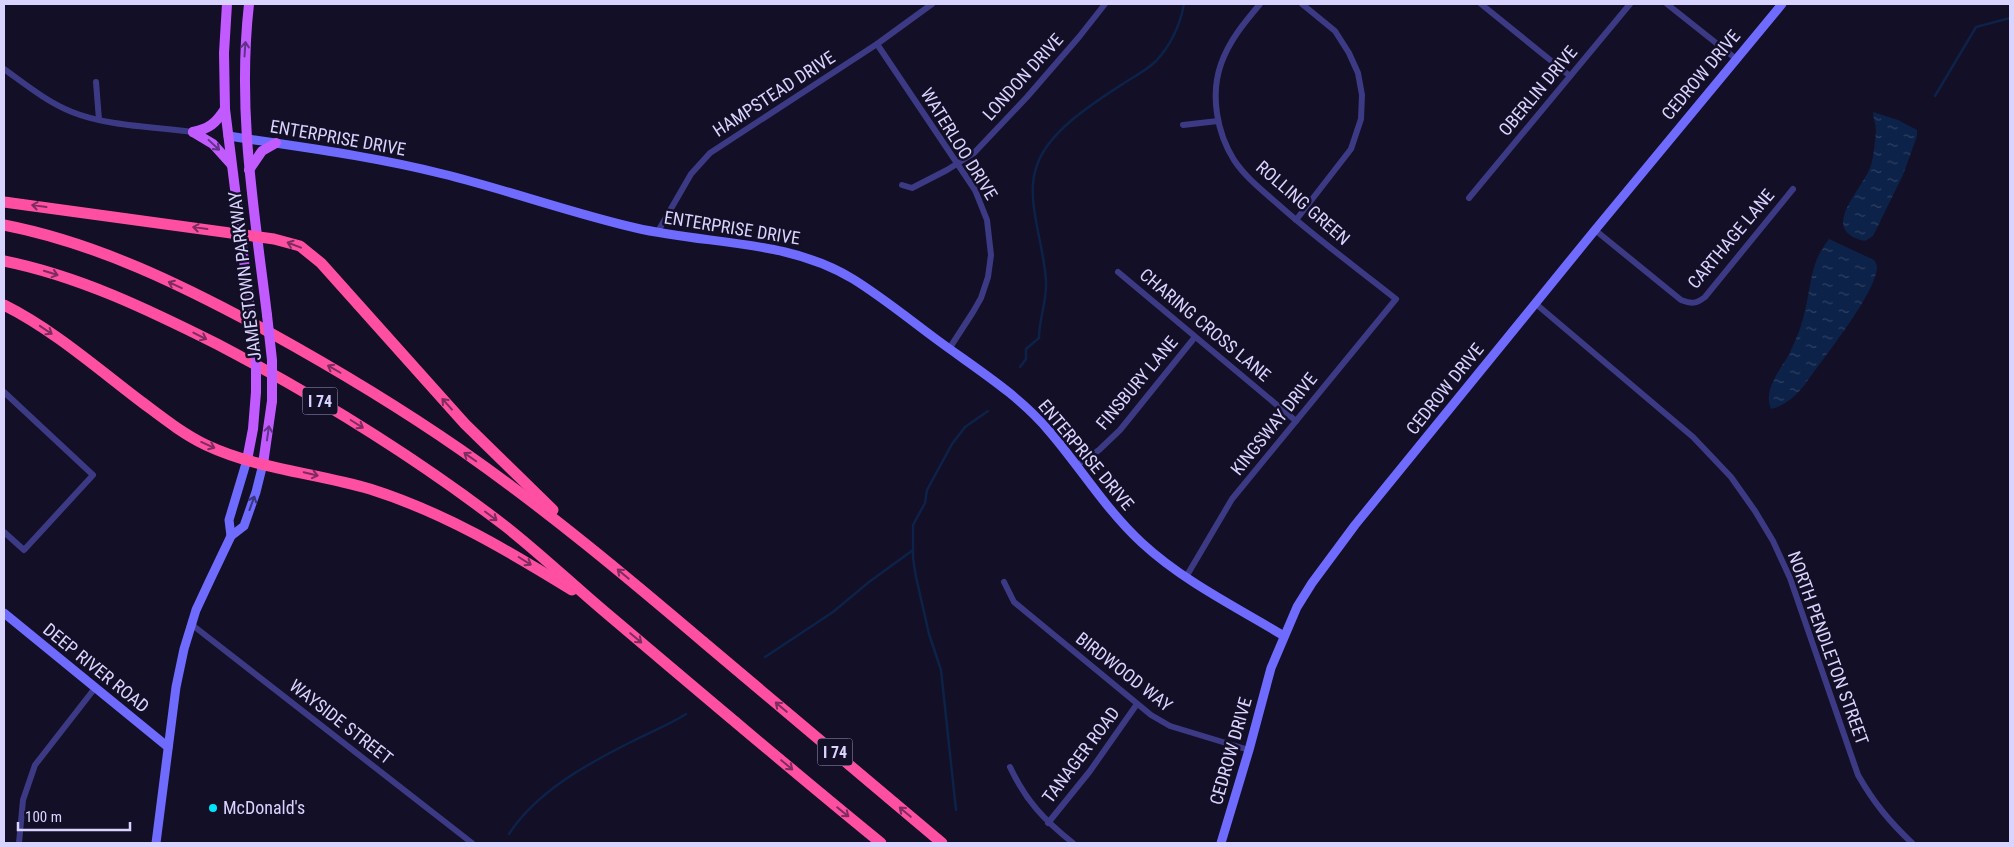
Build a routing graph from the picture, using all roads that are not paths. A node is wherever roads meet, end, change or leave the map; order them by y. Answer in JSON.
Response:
{"nodes":[{"id":1,"x":227,"y":4,"type":"edge"},
{"id":2,"x":249,"y":4,"type":"edge"},
{"id":3,"x":932,"y":4,"type":"edge"},
{"id":4,"x":1105,"y":4,"type":"edge"},
{"id":5,"x":1260,"y":4,"type":"edge"},
{"id":6,"x":1302,"y":4,"type":"edge"},
{"id":7,"x":1481,"y":4,"type":"edge"},
{"id":8,"x":1630,"y":4,"type":"edge"},
{"id":9,"x":1668,"y":4,"type":"edge"},
{"id":10,"x":1782,"y":4,"type":"edge"},
{"id":11,"x":877,"y":44,"type":"junction"},
{"id":12,"x":1735,"y":58,"type":"junction"},
{"id":13,"x":4,"y":69,"type":"edge"},
{"id":14,"x":1570,"y":76,"type":"junction"},
{"id":15,"x":96,"y":82,"type":"dead end"},
{"id":16,"x":225,"y":109,"type":"junction"},
{"id":17,"x":99,"y":120,"type":"junction"},
{"id":18,"x":1218,"y":121,"type":"junction"},
{"id":19,"x":1183,"y":125,"type":"dead end"},
{"id":20,"x":193,"y":132,"type":"junction"},
{"id":21,"x":228,"y":136,"type":"junction"},
{"id":22,"x":246,"y":139,"type":"junction"},
{"id":23,"x":276,"y":143,"type":"junction"},
{"id":24,"x":231,"y":164,"type":"junction"},
{"id":25,"x":957,"y":164,"type":"junction"},
{"id":26,"x":248,"y":170,"type":"junction"},
{"id":27,"x":902,"y":185,"type":"dead end"},
{"id":28,"x":1793,"y":189,"type":"dead end"},
{"id":29,"x":1469,"y":198,"type":"dead end"},
{"id":30,"x":4,"y":202,"type":"edge"},
{"id":31,"x":1296,"y":220,"type":"junction"},
{"id":32,"x":4,"y":225,"type":"edge"},
{"id":33,"x":1595,"y":230,"type":"junction"},
{"id":34,"x":657,"y":232,"type":"junction"},
{"id":35,"x":240,"y":233,"type":"junction"},
{"id":36,"x":257,"y":236,"type":"junction"},
{"id":37,"x":4,"y":260,"type":"edge"},
{"id":38,"x":1118,"y":272,"type":"dead end"},
{"id":39,"x":1396,"y":299,"type":"joint"},
{"id":40,"x":1536,"y":304,"type":"junction"},
{"id":41,"x":4,"y":305,"type":"edge"},
{"id":42,"x":1195,"y":337,"type":"junction"},
{"id":43,"x":949,"y":348,"type":"junction"},
{"id":44,"x":4,"y":392,"type":"edge"},
{"id":45,"x":1296,"y":421,"type":"junction"},
{"id":46,"x":247,"y":460,"type":"junction"},
{"id":47,"x":263,"y":464,"type":"junction"},
{"id":48,"x":1076,"y":466,"type":"junction"},
{"id":49,"x":4,"y":532,"type":"edge"},
{"id":50,"x":231,"y":536,"type":"junction"},
{"id":51,"x":594,"y":549,"type":"junction"},
{"id":52,"x":1186,"y":577,"type":"junction"},
{"id":53,"x":1004,"y":582,"type":"dead end"},
{"id":54,"x":598,"y":607,"type":"junction"},
{"id":55,"x":4,"y":613,"type":"edge"},
{"id":56,"x":191,"y":624,"type":"junction"},
{"id":57,"x":1284,"y":636,"type":"junction"},
{"id":58,"x":95,"y":688,"type":"junction"},
{"id":59,"x":1137,"y":704,"type":"junction"},
{"id":60,"x":168,"y":747,"type":"junction"},
{"id":61,"x":1249,"y":750,"type":"junction"},
{"id":62,"x":1010,"y":767,"type":"dead end"},
{"id":63,"x":1048,"y":823,"type":"junction"},
{"id":64,"x":19,"y":843,"type":"edge"},
{"id":65,"x":156,"y":843,"type":"edge"},
{"id":66,"x":472,"y":843,"type":"edge"},
{"id":67,"x":881,"y":843,"type":"edge"},
{"id":68,"x":942,"y":843,"type":"edge"},
{"id":69,"x":1073,"y":843,"type":"edge"},
{"id":70,"x":1221,"y":843,"type":"edge"},
{"id":71,"x":1912,"y":843,"type":"edge"}],
"edges":[{"from":1,"to":16,"type":"main road","name":"JAMESTOWN PARKWAY"},
{"from":22,"to":2,"type":"main road","name":"JAMESTOWN PARKWAY","one_way":true},
{"from":3,"to":11,"type":"street","name":"HAMPSTEAD DRIVE"},
{"from":4,"to":25,"type":"street","name":"LONDON DRIVE"},
{"from":5,"to":18,"type":"street","name":"ROLLING GREEN"},
{"from":6,"to":31,"type":"street"},
{"from":7,"to":14,"type":"street"},
{"from":8,"to":14,"type":"street","name":"OBERLIN DRIVE"},
{"from":9,"to":12,"type":"street"},
{"from":10,"to":12,"type":"street","name":"CEDROW DRIVE"},
{"from":11,"to":25,"type":"street","name":"WATERLOO DRIVE"},
{"from":11,"to":34,"type":"street","name":"HAMPSTEAD DRIVE"},
{"from":12,"to":33,"type":"street","name":"CEDROW DRIVE"},
{"from":13,"to":17,"type":"street"},
{"from":14,"to":29,"type":"street","name":"OBERLIN DRIVE"},
{"from":15,"to":17,"type":"street"},
{"from":16,"to":20,"type":"main road"},
{"from":16,"to":21,"type":"main road","name":"JAMESTOWN PARKWAY"},
{"from":17,"to":20,"type":"street"},
{"from":18,"to":19,"type":"street"},
{"from":18,"to":31,"type":"street","name":"ROLLING GREEN"},
{"from":20,"to":24,"type":"main road","one_way":true},
{"from":21,"to":22,"type":"street","name":"ENTERPRISE DRIVE"},
{"from":21,"to":24,"type":"main road","name":"JAMESTOWN PARKWAY"},
{"from":22,"to":23,"type":"street","name":"ENTERPRISE DRIVE"},
{"from":22,"to":26,"type":"main road","name":"JAMESTOWN PARKWAY"},
{"from":23,"to":26,"type":"main road"},
{"from":23,"to":34,"type":"street","name":"ENTERPRISE DRIVE"},
{"from":24,"to":35,"type":"main road","name":"JAMESTOWN PARKWAY"},
{"from":25,"to":27,"type":"street","name":"LONDON DRIVE"},
{"from":25,"to":43,"type":"street","name":"WATERLOO DRIVE"},
{"from":26,"to":36,"type":"main road","name":"JAMESTOWN PARKWAY"},
{"from":28,"to":33,"type":"street","name":"CARTHAGE LANE"},
{"from":35,"to":30,"type":"highway","one_way":true},
{"from":31,"to":39,"type":"street","name":"ROLLING GREEN"},
{"from":51,"to":32,"type":"highway","number":"I 74","one_way":true},
{"from":33,"to":40,"type":"street","name":"CEDROW DRIVE"},
{"from":34,"to":43,"type":"street","name":"ENTERPRISE DRIVE"},
{"from":35,"to":36,"type":"highway"},
{"from":35,"to":46,"type":"main road","name":"JAMESTOWN PARKWAY","bridge":true},
{"from":47,"to":36,"type":"main road","name":"JAMESTOWN PARKWAY","one_way":true,"bridge":true},
{"from":51,"to":36,"type":"highway","one_way":true},
{"from":37,"to":54,"type":"highway","number":"I 74","one_way":true},
{"from":38,"to":42,"type":"street","name":"CHARING CROSS LANE"},
{"from":39,"to":45,"type":"street","name":"KINGSWAY DRIVE"},
{"from":40,"to":57,"type":"street","name":"CEDROW DRIVE"},
{"from":40,"to":71,"type":"street","name":"NORTH PENDLETON STREET"},
{"from":41,"to":46,"type":"highway","one_way":true},
{"from":42,"to":45,"type":"street","name":"CHARING CROSS LANE"},
{"from":42,"to":48,"type":"street","name":"FINSBURY LANE"},
{"from":43,"to":48,"type":"street","name":"ENTERPRISE DRIVE"},
{"from":44,"to":49,"type":"street"},
{"from":45,"to":52,"type":"street","name":"KINGSWAY DRIVE"},
{"from":46,"to":47,"type":"highway"},
{"from":46,"to":50,"type":"street","name":"JAMESTOWN PARKWAY"},
{"from":50,"to":47,"type":"street","name":"JAMESTOWN PARKWAY","one_way":true},
{"from":47,"to":54,"type":"highway","one_way":true},
{"from":48,"to":52,"type":"street","name":"ENTERPRISE DRIVE"},
{"from":50,"to":56,"type":"street","name":"JAMESTOWN PARKWAY"},
{"from":68,"to":51,"type":"highway","number":"I 74","one_way":true},
{"from":52,"to":57,"type":"street","name":"ENTERPRISE DRIVE"},
{"from":53,"to":59,"type":"street","name":"BIRDWOOD WAY"},
{"from":54,"to":67,"type":"highway","number":"I 74","one_way":true},
{"from":55,"to":58,"type":"street","name":"DEEP RIVER ROAD"},
{"from":56,"to":60,"type":"street","name":"JAMESTOWN PARKWAY"},
{"from":56,"to":66,"type":"street","name":"WAYSIDE STREET"},
{"from":57,"to":61,"type":"street","name":"CEDROW DRIVE"},
{"from":58,"to":60,"type":"street","name":"DEEP RIVER ROAD"},
{"from":58,"to":64,"type":"street"},
{"from":59,"to":61,"type":"street","name":"BIRDWOOD WAY"},
{"from":59,"to":63,"type":"street","name":"TANAGER ROAD"},
{"from":60,"to":65,"type":"street","name":"JAMESTOWN PARKWAY"},
{"from":61,"to":70,"type":"street","name":"CEDROW DRIVE"},
{"from":62,"to":63,"type":"street"},
{"from":63,"to":69,"type":"street"}]}
